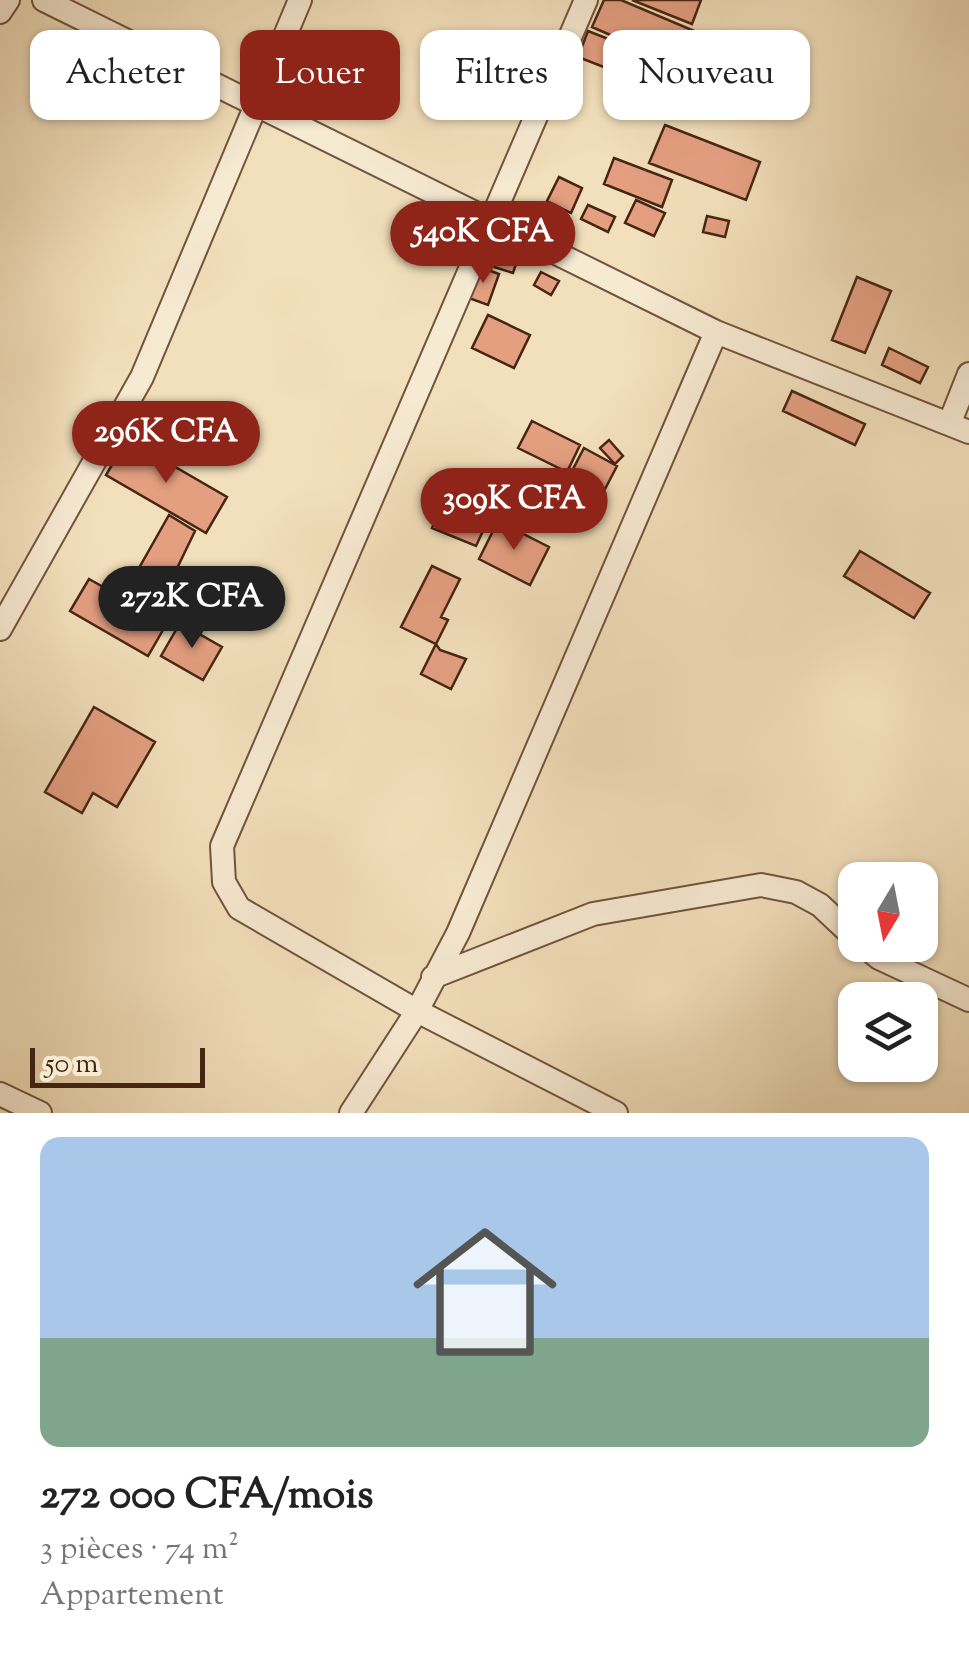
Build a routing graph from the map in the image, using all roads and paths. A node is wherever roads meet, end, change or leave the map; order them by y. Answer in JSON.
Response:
{"nodes":[{"id":1,"x":8,"y":0,"type":"edge"},
{"id":2,"x":44,"y":0,"type":"edge"},
{"id":3,"x":300,"y":0,"type":"edge"},
{"id":4,"x":586,"y":0,"type":"edge"},
{"id":5,"x":0,"y":12,"type":"edge"},
{"id":6,"x":287,"y":30,"type":"edge"},
{"id":7,"x":240,"y":97,"type":"edge"},
{"id":8,"x":250,"y":120,"type":"edge"},
{"id":9,"x":286,"y":120,"type":"edge"},
{"id":10,"x":491,"y":222,"type":"junction"},
{"id":11,"x":716,"y":332,"type":"junction"},
{"id":12,"x":969,"y":374,"type":"edge"},
{"id":13,"x":960,"y":427,"type":"edge"},
{"id":14,"x":0,"y":629,"type":"edge"},
{"id":15,"x":838,"y":922,"type":"edge"},
{"id":16,"x":887,"y":962,"type":"edge"},
{"id":17,"x":433,"y":978,"type":"junction"},
{"id":18,"x":969,"y":1000,"type":"edge"},
{"id":19,"x":417,"y":1011,"type":"junction"},
{"id":20,"x":4,"y":1100,"type":"edge"},
{"id":21,"x":40,"y":1113,"type":"edge"},
{"id":22,"x":350,"y":1113,"type":"edge"},
{"id":23,"x":616,"y":1113,"type":"edge"}],
"edges":[{"from":1,"to":5,"type":"street"},
{"from":2,"to":7,"type":"street"},
{"from":3,"to":6,"type":"street"},
{"from":4,"to":10,"type":"street"},
{"from":8,"to":14,"type":"street"},
{"from":9,"to":10,"type":"street"},
{"from":10,"to":11,"type":"street"},
{"from":10,"to":19,"type":"street"},
{"from":11,"to":13,"type":"street"},
{"from":11,"to":17,"type":"street"},
{"from":12,"to":13,"type":"street"},
{"from":15,"to":17,"type":"street"},
{"from":16,"to":18,"type":"street"},
{"from":17,"to":19,"type":"street"},
{"from":19,"to":22,"type":"street"},
{"from":19,"to":23,"type":"street"},
{"from":20,"to":21,"type":"street"}]}
